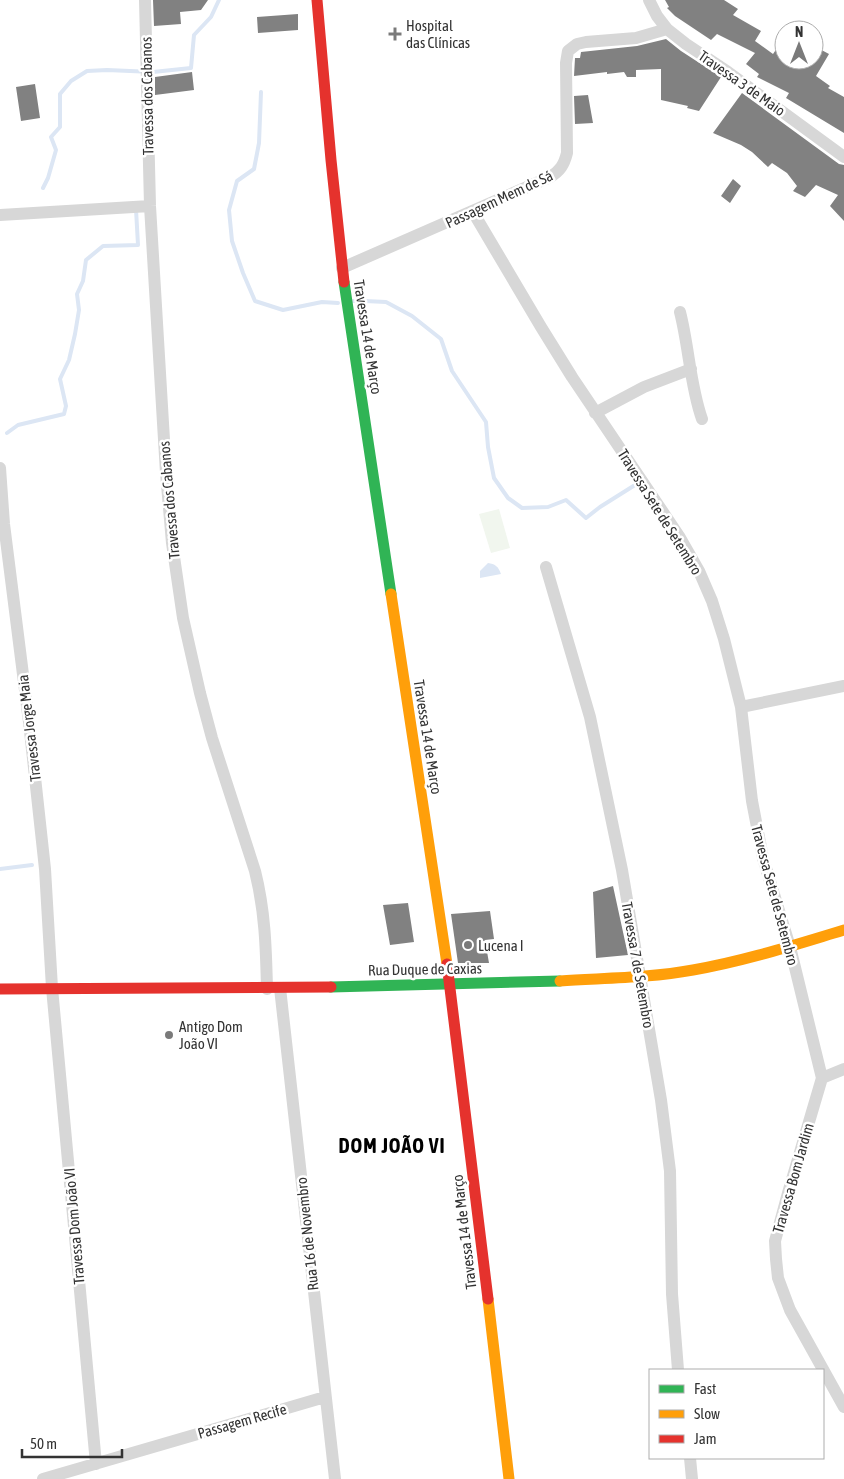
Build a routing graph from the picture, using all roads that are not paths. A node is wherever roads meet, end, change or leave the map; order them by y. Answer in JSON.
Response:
{"nodes":[{"id":1,"x":145,"y":0,"type":"edge"},
{"id":2,"x":317,"y":0,"type":"edge"},
{"id":3,"x":649,"y":0,"type":"edge"},
{"id":4,"x":667,"y":29,"type":"junction"},
{"id":5,"x":844,"y":157,"type":"edge"},
{"id":6,"x":150,"y":206,"type":"junction"},
{"id":7,"x":473,"y":212,"type":"junction"},
{"id":8,"x":0,"y":215,"type":"edge"},
{"id":9,"x":342,"y":268,"type":"junction"},
{"id":10,"x":680,"y":312,"type":"dead end"},
{"id":11,"x":691,"y":368,"type":"junction"},
{"id":12,"x":595,"y":413,"type":"junction"},
{"id":13,"x":702,"y":419,"type":"dead end"},
{"id":14,"x":0,"y":468,"type":"edge"},
{"id":15,"x":546,"y":567,"type":"dead end"},
{"id":16,"x":844,"y":686,"type":"edge"},
{"id":17,"x":741,"y":707,"type":"junction"},
{"id":18,"x":844,"y":930,"type":"edge"},
{"id":19,"x":790,"y":947,"type":"junction"},
{"id":20,"x":640,"y":976,"type":"junction"},
{"id":21,"x":450,"y":984,"type":"junction"},
{"id":22,"x":52,"y":988,"type":"junction"},
{"id":23,"x":0,"y":989,"type":"edge"},
{"id":24,"x":274,"y":989,"type":"junction"},
{"id":25,"x":844,"y":1069,"type":"edge"},
{"id":26,"x":822,"y":1078,"type":"junction"},
{"id":27,"x":678,"y":1369,"type":"edge"},
{"id":28,"x":823,"y":1369,"type":"edge"},
{"id":29,"x":824,"y":1371,"type":"edge"},
{"id":30,"x":325,"y":1397,"type":"junction"},
{"id":31,"x":844,"y":1407,"type":"edge"},
{"id":32,"x":690,"y":1459,"type":"edge"},
{"id":33,"x":96,"y":1464,"type":"junction"},
{"id":34,"x":43,"y":1479,"type":"edge"},
{"id":35,"x":335,"y":1479,"type":"edge"},
{"id":36,"x":509,"y":1479,"type":"edge"},
{"id":37,"x":692,"y":1479,"type":"edge"}],
"edges":[{"from":1,"to":6,"type":"street","name":"Travessa dos Cabanos"},
{"from":2,"to":9,"type":"street","name":"Travessa 14 de Março"},
{"from":3,"to":4,"type":"street","name":"Travessa 3 de Maio"},
{"from":4,"to":5,"type":"street","name":"Travessa 3 de Maio"},
{"from":4,"to":7,"type":"street","name":"Passagem Mem de Sá"},
{"from":6,"to":8,"type":"street"},
{"from":6,"to":24,"type":"street","name":"Travessa dos Cabanos"},
{"from":7,"to":9,"type":"street","name":"Passagem Mem de Sá"},
{"from":7,"to":12,"type":"street","name":"Travessa Sete de Setembro"},
{"from":9,"to":21,"type":"street","name":"Travessa 14 de Março"},
{"from":10,"to":11,"type":"street"},
{"from":11,"to":12,"type":"street"},
{"from":11,"to":13,"type":"street"},
{"from":12,"to":17,"type":"street","name":"Travessa Sete de Setembro"},
{"from":14,"to":22,"type":"street","name":"Travessa Jorge Maia"},
{"from":15,"to":20,"type":"street","name":"Travessa 7 de Setembro"},
{"from":16,"to":17,"type":"street"},
{"from":17,"to":19,"type":"street","name":"Travessa Sete de Setembro"},
{"from":18,"to":19,"type":"street","name":"Rua Duque de Caxias"},
{"from":19,"to":20,"type":"street","name":"Rua Duque de Caxias"},
{"from":19,"to":26,"type":"street","name":"Travessa Sete de Setembro"},
{"from":20,"to":21,"type":"street","name":"Rua Duque de Caxias"},
{"from":20,"to":27,"type":"street","name":"Travessa 7 de Setembro"},
{"from":21,"to":24,"type":"street","name":"Rua Duque de Caxias"},
{"from":21,"to":36,"type":"street","name":"Travessa 14 de Março"},
{"from":22,"to":23,"type":"street","name":"Rua Duque de Caxias"},
{"from":22,"to":24,"type":"street","name":"Rua Duque de Caxias"},
{"from":22,"to":33,"type":"street","name":"Travessa Dom João VI"},
{"from":24,"to":30,"type":"street","name":"Rua 16 de Novembro"},
{"from":25,"to":26,"type":"street"},
{"from":26,"to":28,"type":"street","name":"Travessa Bom Jardim"},
{"from":29,"to":31,"type":"street","name":"Travessa Bom Jardim"},
{"from":30,"to":33,"type":"street","name":"Passagem Recife"},
{"from":30,"to":35,"type":"street","name":"Rua 16 de Novembro"},
{"from":32,"to":37,"type":"street"},
{"from":33,"to":34,"type":"street","name":"Passagem Recife"}]}
